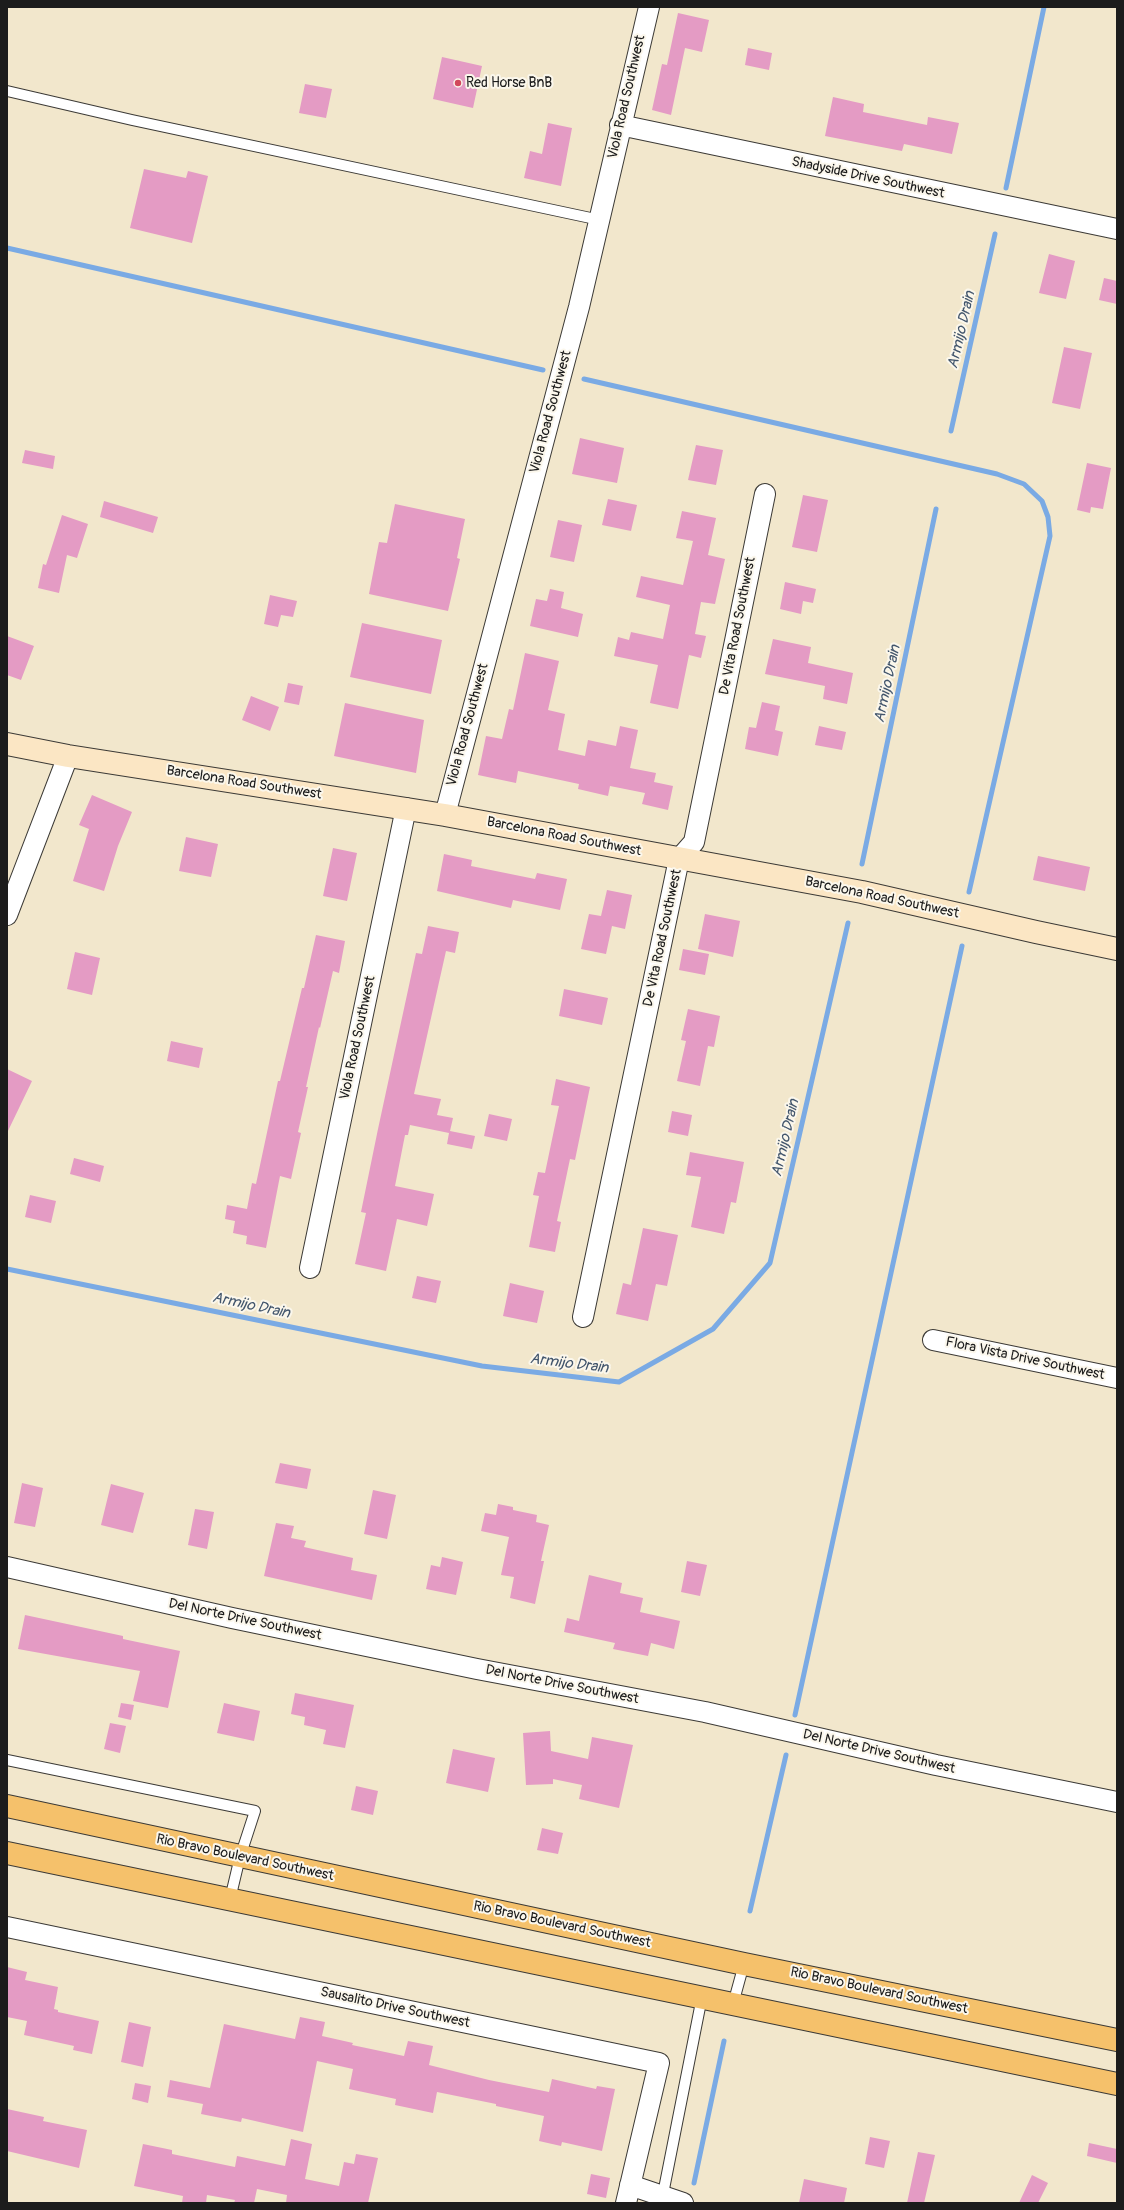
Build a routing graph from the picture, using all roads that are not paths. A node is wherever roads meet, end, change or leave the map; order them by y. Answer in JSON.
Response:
{"nodes":[{"id":1,"x":649,"y":7,"type":"edge"},
{"id":2,"x":7,"y":91,"type":"edge"},
{"id":3,"x":620,"y":125,"type":"junction"},
{"id":4,"x":600,"y":220,"type":"junction"},
{"id":5,"x":1117,"y":229,"type":"edge"},
{"id":6,"x":765,"y":494,"type":"dead end"},
{"id":7,"x":7,"y":744,"type":"edge"},
{"id":8,"x":68,"y":756,"type":"junction"},
{"id":9,"x":406,"y":808,"type":"junction"},
{"id":10,"x":445,"y":815,"type":"junction"},
{"id":11,"x":679,"y":859,"type":"junction"},
{"id":12,"x":7,"y":915,"type":"edge"},
{"id":13,"x":1117,"y":949,"type":"edge"},
{"id":14,"x":310,"y":1268,"type":"dead end"},
{"id":15,"x":583,"y":1317,"type":"dead end"},
{"id":16,"x":933,"y":1340,"type":"dead end"},
{"id":17,"x":1117,"y":1378,"type":"edge"},
{"id":18,"x":7,"y":1567,"type":"edge"},
{"id":19,"x":7,"y":1760,"type":"edge"},
{"id":20,"x":1117,"y":1802,"type":"edge"},
{"id":21,"x":7,"y":1806,"type":"edge"},
{"id":22,"x":7,"y":1853,"type":"edge"},
{"id":23,"x":240,"y":1857,"type":"junction"},
{"id":24,"x":230,"y":1899,"type":"junction"},
{"id":25,"x":7,"y":1927,"type":"edge"},
{"id":26,"x":744,"y":1964,"type":"junction"},
{"id":27,"x":702,"y":1997,"type":"junction"},
{"id":28,"x":733,"y":2004,"type":"junction"},
{"id":29,"x":1117,"y":2040,"type":"edge"},
{"id":30,"x":1117,"y":2084,"type":"edge"},
{"id":31,"x":628,"y":2194,"type":"edge"},
{"id":32,"x":662,"y":2200,"type":"edge"},
{"id":33,"x":683,"y":2203,"type":"edge"}],
"edges":[{"from":1,"to":3,"type":"street","name":"Viola Road Southwest"},
{"from":2,"to":4,"type":"lane"},
{"from":3,"to":4,"type":"street","name":"Viola Road Southwest"},
{"from":3,"to":5,"type":"street","name":"Shadyside Drive Southwest"},
{"from":4,"to":10,"type":"street","name":"Viola Road Southwest"},
{"from":6,"to":11,"type":"street","name":"De Vita Road Southwest"},
{"from":7,"to":8,"type":"street","name":"Barcelona Road Southwest"},
{"from":8,"to":9,"type":"street","name":"Barcelona Road Southwest"},
{"from":8,"to":12,"type":"street"},
{"from":9,"to":10,"type":"street","name":"Barcelona Road Southwest"},
{"from":9,"to":14,"type":"street","name":"Viola Road Southwest"},
{"from":10,"to":11,"type":"street","name":"Barcelona Road Southwest"},
{"from":11,"to":13,"type":"street","name":"Barcelona Road Southwest"},
{"from":11,"to":15,"type":"street","name":"De Vita Road Southwest"},
{"from":16,"to":17,"type":"street","name":"Flora Vista Drive Southwest"},
{"from":18,"to":20,"type":"street","name":"Del Norte Drive Southwest"},
{"from":19,"to":23,"type":"lane"},
{"from":21,"to":23,"type":"main road","name":"Rio Bravo Boulevard Southwest"},
{"from":22,"to":24,"type":"main road"},
{"from":23,"to":24,"type":"lane"},
{"from":23,"to":26,"type":"main road","name":"Rio Bravo Boulevard Southwest"},
{"from":24,"to":27,"type":"main road"},
{"from":25,"to":31,"type":"street","name":"Sausalito Drive Southwest"},
{"from":26,"to":28,"type":"lane"},
{"from":26,"to":29,"type":"main road","name":"Rio Bravo Boulevard Southwest"},
{"from":27,"to":28,"type":"main road"},
{"from":27,"to":32,"type":"lane"},
{"from":28,"to":30,"type":"main road"},
{"from":31,"to":32,"type":"street"},
{"from":32,"to":33,"type":"street"}]}
